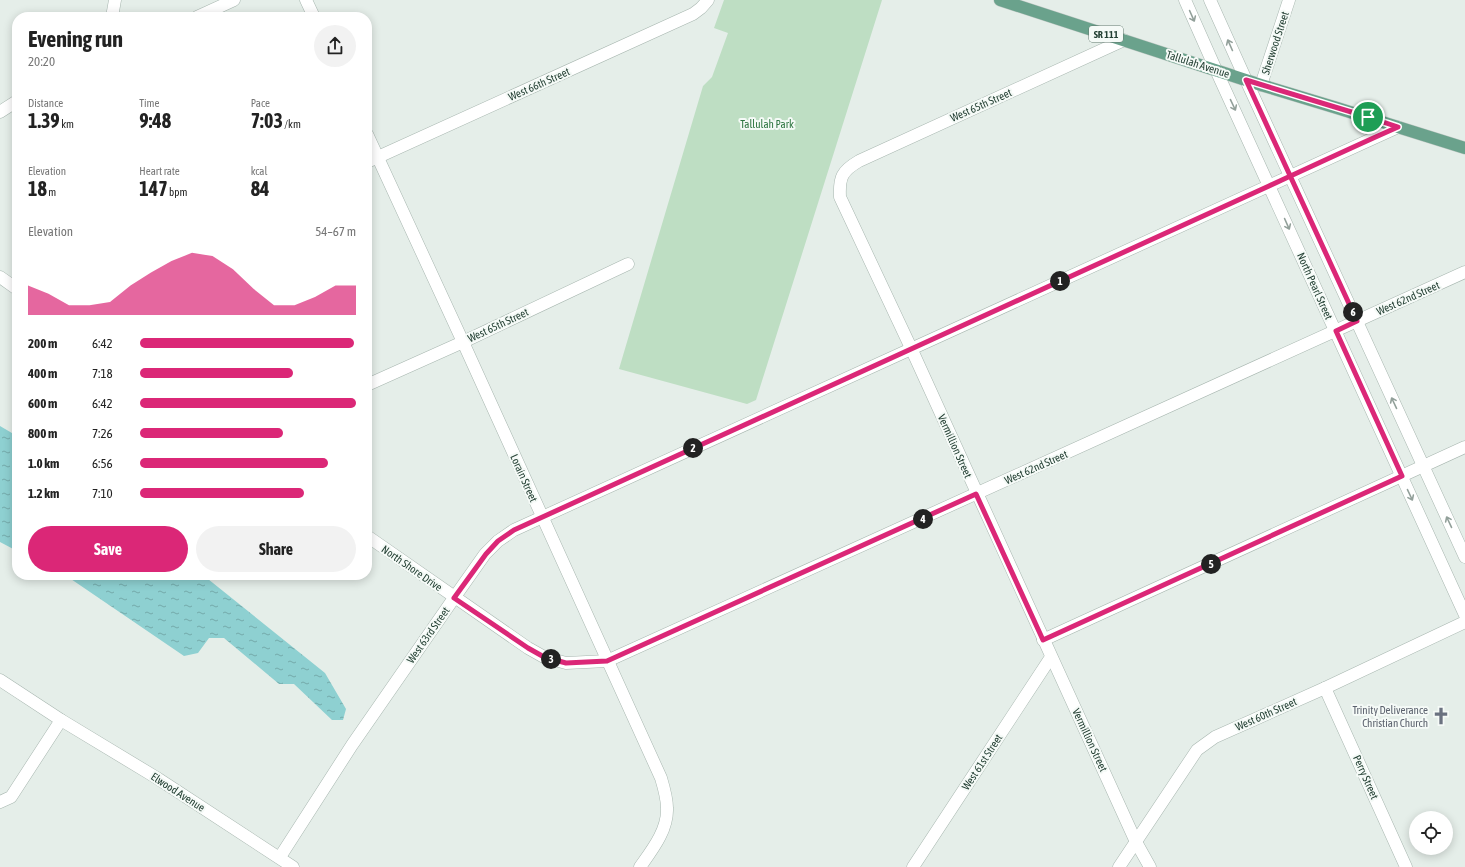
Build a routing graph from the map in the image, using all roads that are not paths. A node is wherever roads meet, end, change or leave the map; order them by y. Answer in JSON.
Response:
{"nodes":[{"id":1,"x":115,"y":0,"type":"edge"},
{"id":2,"x":234,"y":0,"type":"edge"},
{"id":3,"x":306,"y":0,"type":"edge"},
{"id":4,"x":708,"y":0,"type":"edge"},
{"id":5,"x":1000,"y":0,"type":"edge"},
{"id":6,"x":1185,"y":0,"type":"edge"},
{"id":7,"x":1210,"y":0,"type":"edge"},
{"id":8,"x":1289,"y":0,"type":"edge"},
{"id":9,"x":113,"y":12,"type":"edge"},
{"id":10,"x":208,"y":12,"type":"edge"},
{"id":11,"x":312,"y":12,"type":"edge"},
{"id":12,"x":1124,"y":40,"type":"junction"},
{"id":13,"x":1216,"y":70,"type":"junction"},
{"id":14,"x":1246,"y":80,"type":"junction"},
{"id":15,"x":1261,"y":85,"type":"junction"},
{"id":16,"x":12,"y":104,"type":"edge"},
{"id":17,"x":0,"y":112,"type":"edge"},
{"id":18,"x":1398,"y":127,"type":"junction"},
{"id":19,"x":1465,"y":148,"type":"edge"},
{"id":20,"x":372,"y":160,"type":"edge"},
{"id":21,"x":841,"y":175,"type":"joint"},
{"id":22,"x":1290,"y":176,"type":"junction"},
{"id":23,"x":1269,"y":186,"type":"junction"},
{"id":24,"x":628,"y":264,"type":"dead end"},
{"id":25,"x":1465,"y":272,"type":"edge"},
{"id":26,"x":0,"y":277,"type":"edge"},
{"id":27,"x":12,"y":285,"type":"edge"},
{"id":28,"x":1357,"y":321,"type":"junction"},
{"id":29,"x":1336,"y":331,"type":"junction"},
{"id":30,"x":463,"y":342,"type":"junction"},
{"id":31,"x":911,"y":348,"type":"junction"},
{"id":32,"x":372,"y":383,"type":"edge"},
{"id":33,"x":1465,"y":447,"type":"edge"},
{"id":34,"x":1423,"y":466,"type":"junction"},
{"id":35,"x":1402,"y":476,"type":"junction"},
{"id":36,"x":976,"y":494,"type":"junction"},
{"id":37,"x":542,"y":517,"type":"junction"},
{"id":38,"x":372,"y":540,"type":"edge"},
{"id":39,"x":1465,"y":557,"type":"edge"},
{"id":40,"x":454,"y":598,"type":"junction"},
{"id":41,"x":1465,"y":615,"type":"edge"},
{"id":42,"x":1465,"y":622,"type":"edge"},
{"id":43,"x":1043,"y":640,"type":"junction"},
{"id":44,"x":1051,"y":657,"type":"junction"},
{"id":45,"x":607,"y":661,"type":"junction"},
{"id":46,"x":0,"y":680,"type":"edge"},
{"id":47,"x":1325,"y":688,"type":"junction"},
{"id":48,"x":61,"y":720,"type":"junction"},
{"id":49,"x":0,"y":802,"type":"edge"},
{"id":50,"x":1136,"y":842,"type":"junction"},
{"id":51,"x":280,"y":857,"type":"junction"},
{"id":52,"x":293,"y":867,"type":"edge"},
{"id":53,"x":640,"y":867,"type":"edge"},
{"id":54,"x":913,"y":867,"type":"edge"},
{"id":55,"x":1119,"y":867,"type":"edge"},
{"id":56,"x":1150,"y":867,"type":"edge"},
{"id":57,"x":1406,"y":867,"type":"edge"}],
"edges":[{"from":1,"to":9,"type":"street"},
{"from":2,"to":10,"type":"street"},
{"from":3,"to":11,"type":"street"},
{"from":4,"to":20,"type":"street","name":"West 66th Street"},
{"from":5,"to":12,"type":"main road","name":"Tallulah Avenue","number":"SR 111"},
{"from":6,"to":13,"type":"street","name":"North Pearl Street","one_way":true},
{"from":14,"to":7,"type":"street","name":"North Pearl Street","one_way":true},
{"from":8,"to":15,"type":"street","name":"Sherwood Street"},
{"from":12,"to":13,"type":"main road","name":"Tallulah Avenue","number":"SR 111"},
{"from":12,"to":21,"type":"street","name":"West 65th Street"},
{"from":13,"to":14,"type":"main road","name":"Tallulah Avenue","number":"SR 111"},
{"from":13,"to":23,"type":"street","name":"North Pearl Street","one_way":true},
{"from":14,"to":15,"type":"main road","name":"Tallulah Avenue","number":"SR 111"},
{"from":14,"to":22,"type":"street","name":"North Pearl Street"},
{"from":15,"to":18,"type":"main road","name":"Tallulah Avenue","number":"SR 111"},
{"from":16,"to":17,"type":"street"},
{"from":18,"to":19,"type":"main road","name":"Tallulah Avenue","number":"SR 111"},
{"from":18,"to":22,"type":"street","name":"West 63rd Street"},
{"from":20,"to":30,"type":"street","name":"Lorain Street"},
{"from":21,"to":31,"type":"street","name":"Vermillion Street"},
{"from":22,"to":23,"type":"street","name":"West 63rd Street"},
{"from":22,"to":28,"type":"street","name":"North Pearl Street"},
{"from":23,"to":29,"type":"street","name":"North Pearl Street","one_way":true},
{"from":23,"to":31,"type":"street","name":"West 63rd Street"},
{"from":24,"to":30,"type":"street","name":"West 65th Street"},
{"from":25,"to":28,"type":"street","name":"West 62nd Street"},
{"from":26,"to":27,"type":"street"},
{"from":28,"to":29,"type":"street","name":"West 62nd Street"},
{"from":34,"to":28,"type":"street","name":"North Pearl Street","one_way":true},
{"from":29,"to":35,"type":"street","name":"North Pearl Street"},
{"from":29,"to":36,"type":"street","name":"West 62nd Street"},
{"from":30,"to":32,"type":"street","name":"West 65th Street"},
{"from":30,"to":37,"type":"street","name":"Lorain Street"},
{"from":31,"to":36,"type":"street","name":"Vermillion Street"},
{"from":31,"to":37,"type":"street","name":"West 63rd Street"},
{"from":33,"to":34,"type":"street"},
{"from":34,"to":35,"type":"street"},
{"from":39,"to":34,"type":"street","name":"North Pearl Street","one_way":true},
{"from":35,"to":41,"type":"street","name":"North Pearl Street","one_way":true},
{"from":35,"to":43,"type":"street"},
{"from":36,"to":43,"type":"street","name":"Vermillion Street"},
{"from":36,"to":45,"type":"street","name":"West 62nd Street"},
{"from":37,"to":40,"type":"street","name":"West 63rd Street"},
{"from":37,"to":45,"type":"street","name":"Lorain Street"},
{"from":38,"to":40,"type":"street","name":"North Shore Drive"},
{"from":40,"to":45,"type":"street","name":"North Shore Drive"},
{"from":40,"to":51,"type":"street","name":"West 63rd Street"},
{"from":42,"to":47,"type":"street","name":"West 60th Street"},
{"from":43,"to":44,"type":"street","name":"Vermillion Street"},
{"from":44,"to":50,"type":"street","name":"Vermillion Street"},
{"from":44,"to":54,"type":"street","name":"West 61st Street"},
{"from":45,"to":53,"type":"street","name":"Lorain Street"},
{"from":46,"to":48,"type":"street","name":"Elwood Avenue"},
{"from":47,"to":50,"type":"street","name":"West 60th Street"},
{"from":47,"to":57,"type":"street","name":"Perry Street"},
{"from":48,"to":49,"type":"street"},
{"from":48,"to":51,"type":"street","name":"Elwood Avenue"},
{"from":50,"to":55,"type":"street","name":"West 60th Street"},
{"from":50,"to":56,"type":"street","name":"Vermillion Street"},
{"from":51,"to":52,"type":"street","name":"Elwood Avenue"}]}
